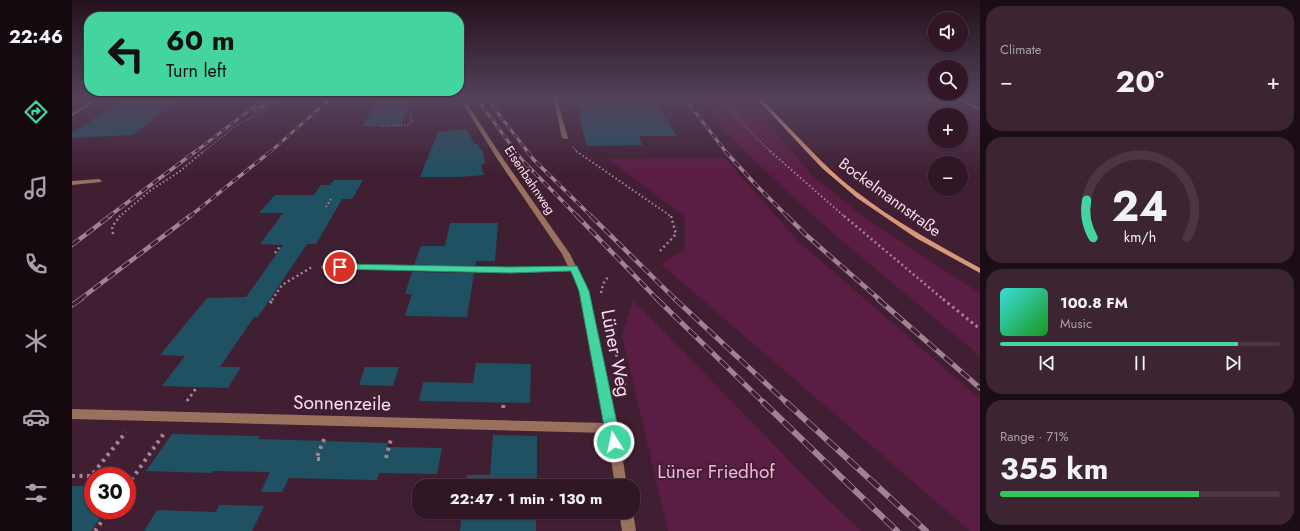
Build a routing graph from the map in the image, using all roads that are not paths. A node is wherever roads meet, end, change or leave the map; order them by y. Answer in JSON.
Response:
{"nodes":[{"id":1,"x":478,"y":124,"type":"edge"},
{"id":2,"x":561,"y":124,"type":"edge"},
{"id":3,"x":783,"y":124,"type":"edge"},
{"id":4,"x":564,"y":138,"type":"road end"},
{"id":5,"x":99,"y":181,"type":"dead end"},
{"id":6,"x":72,"y":183,"type":"edge"},
{"id":7,"x":325,"y":267,"type":"dead end"},
{"id":8,"x":980,"y":271,"type":"edge"},
{"id":9,"x":576,"y":272,"type":"junction"},
{"id":10,"x":72,"y":414,"type":"edge"},
{"id":11,"x":612,"y":428,"type":"junction"},
{"id":12,"x":620,"y":479,"type":"edge"},
{"id":13,"x":627,"y":519,"type":"edge"},
{"id":14,"x":629,"y":531,"type":"edge"}],
"edges":[{"from":1,"to":9,"type":"street","name":"Eisenbahnweg"},
{"from":2,"to":4,"type":"street"},
{"from":3,"to":8,"type":"main road","name":"Bockelmannstraße"},
{"from":5,"to":6,"type":"street"},
{"from":7,"to":9,"type":"street"},
{"from":9,"to":11,"type":"street","name":"Lüner Weg"},
{"from":10,"to":11,"type":"street","name":"Sonnenzeile"},
{"from":11,"to":12,"type":"street","name":"Lüner Weg"},
{"from":13,"to":14,"type":"street"}]}
